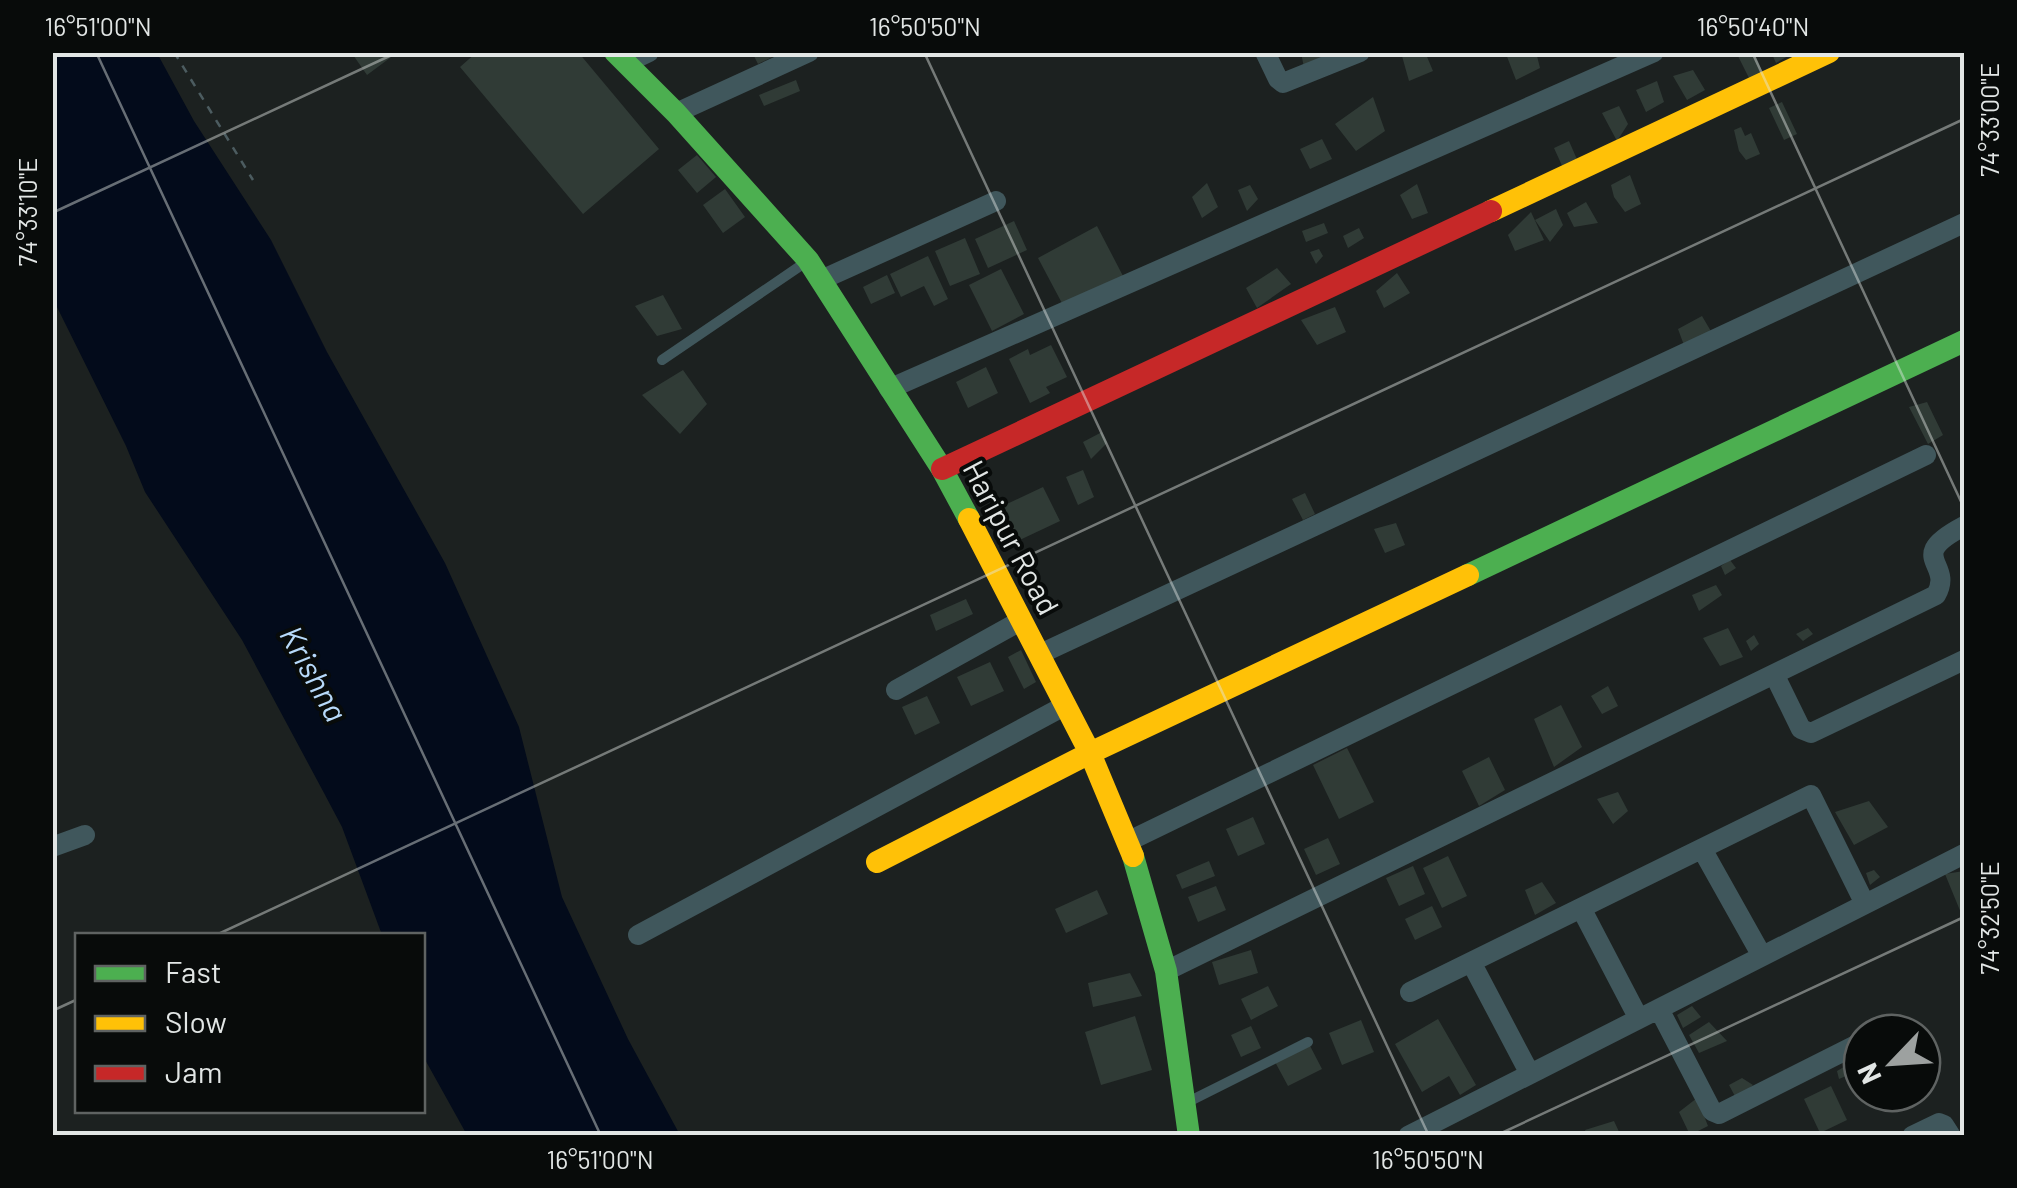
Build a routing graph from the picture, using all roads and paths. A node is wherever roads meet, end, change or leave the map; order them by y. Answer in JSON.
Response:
{"nodes":[{"id":1,"x":174,"y":52,"type":"edge"},
{"id":2,"x":649,"y":52,"type":"edge"},
{"id":3,"x":809,"y":52,"type":"edge"},
{"id":4,"x":1360,"y":52,"type":"edge"},
{"id":5,"x":1654,"y":52,"type":"edge"},
{"id":6,"x":1829,"y":52,"type":"edge"},
{"id":7,"x":1256,"y":53,"type":"edge"},
{"id":8,"x":620,"y":58,"type":"edge"},
{"id":9,"x":676,"y":113,"type":"junction"},
{"id":10,"x":254,"y":180,"type":"dead end"},
{"id":11,"x":996,"y":201,"type":"dead end"},
{"id":12,"x":1964,"y":223,"type":"edge"},
{"id":13,"x":814,"y":270,"type":"junction"},
{"id":14,"x":1964,"y":340,"type":"edge"},
{"id":15,"x":662,"y":360,"type":"dead end"},
{"id":16,"x":889,"y":389,"type":"junction"},
{"id":17,"x":1926,"y":455,"type":"dead end"},
{"id":18,"x":942,"y":469,"type":"junction"},
{"id":19,"x":1964,"y":526,"type":"edge"},
{"id":20,"x":1022,"y":620,"type":"junction"},
{"id":21,"x":1040,"y":654,"type":"junction"},
{"id":22,"x":1964,"y":660,"type":"edge"},
{"id":23,"x":1774,"y":674,"type":"junction"},
{"id":24,"x":896,"y":690,"type":"dead end"},
{"id":25,"x":1066,"y":705,"type":"junction"},
{"id":26,"x":1090,"y":752,"type":"junction"},
{"id":27,"x":86,"y":835,"type":"dead end"},
{"id":28,"x":1129,"y":841,"type":"junction"},
{"id":29,"x":52,"y":847,"type":"edge"},
{"id":30,"x":1702,"y":849,"type":"junction"},
{"id":31,"x":1964,"y":854,"type":"edge"},
{"id":32,"x":877,"y":862,"type":"dead end"},
{"id":33,"x":1865,"y":904,"type":"junction"},
{"id":34,"x":1581,"y":908,"type":"junction"},
{"id":35,"x":638,"y":935,"type":"dead end"},
{"id":36,"x":1762,"y":956,"type":"junction"},
{"id":37,"x":1472,"y":962,"type":"junction"},
{"id":38,"x":1166,"y":971,"type":"junction"},
{"id":39,"x":1410,"y":992,"type":"dead end"},
{"id":40,"x":1659,"y":1009,"type":"junction"},
{"id":41,"x":1638,"y":1019,"type":"junction"},
{"id":42,"x":1308,"y":1042,"type":"dead end"},
{"id":43,"x":1842,"y":1052,"type":"edge"},
{"id":44,"x":1530,"y":1074,"type":"junction"},
{"id":45,"x":1184,"y":1104,"type":"junction"},
{"id":46,"x":1189,"y":1136,"type":"edge"},
{"id":47,"x":1408,"y":1136,"type":"edge"},
{"id":48,"x":1912,"y":1136,"type":"edge"},
{"id":49,"x":1951,"y":1136,"type":"edge"}],
"edges":[{"from":1,"to":10,"type":"path"},
{"from":2,"to":8,"type":"street"},
{"from":3,"to":9,"type":"street"},
{"from":4,"to":7,"type":"street"},
{"from":5,"to":16,"type":"street"},
{"from":6,"to":18,"type":"street"},
{"from":8,"to":9,"type":"street","name":"Haripur Road"},
{"from":9,"to":13,"type":"street","name":"Haripur Road"},
{"from":11,"to":13,"type":"street"},
{"from":12,"to":21,"type":"street"},
{"from":13,"to":15,"type":"lane"},
{"from":13,"to":16,"type":"street","name":"Haripur Road"},
{"from":14,"to":26,"type":"street"},
{"from":16,"to":18,"type":"street","name":"Haripur Road"},
{"from":17,"to":28,"type":"street"},
{"from":18,"to":20,"type":"street","name":"Haripur Road"},
{"from":19,"to":23,"type":"street"},
{"from":20,"to":21,"type":"street","name":"Haripur Road"},
{"from":20,"to":24,"type":"street"},
{"from":21,"to":25,"type":"street","name":"Haripur Road"},
{"from":22,"to":23,"type":"street"},
{"from":23,"to":38,"type":"street"},
{"from":25,"to":26,"type":"street","name":"Haripur Road"},
{"from":25,"to":35,"type":"street"},
{"from":26,"to":28,"type":"street","name":"Haripur Road"},
{"from":26,"to":32,"type":"street"},
{"from":27,"to":29,"type":"street"},
{"from":28,"to":38,"type":"street","name":"Haripur Road"},
{"from":30,"to":33,"type":"street"},
{"from":30,"to":34,"type":"street"},
{"from":30,"to":36,"type":"street"},
{"from":31,"to":33,"type":"street"},
{"from":33,"to":36,"type":"street"},
{"from":34,"to":37,"type":"street"},
{"from":34,"to":41,"type":"street"},
{"from":36,"to":40,"type":"street"},
{"from":37,"to":39,"type":"street"},
{"from":37,"to":44,"type":"street"},
{"from":38,"to":45,"type":"street","name":"Haripur Road"},
{"from":40,"to":41,"type":"street"},
{"from":40,"to":43,"type":"street"},
{"from":41,"to":44,"type":"street"},
{"from":42,"to":45,"type":"lane"},
{"from":44,"to":47,"type":"street"},
{"from":45,"to":46,"type":"street","name":"Haripur Road"},
{"from":48,"to":49,"type":"street"}]}
